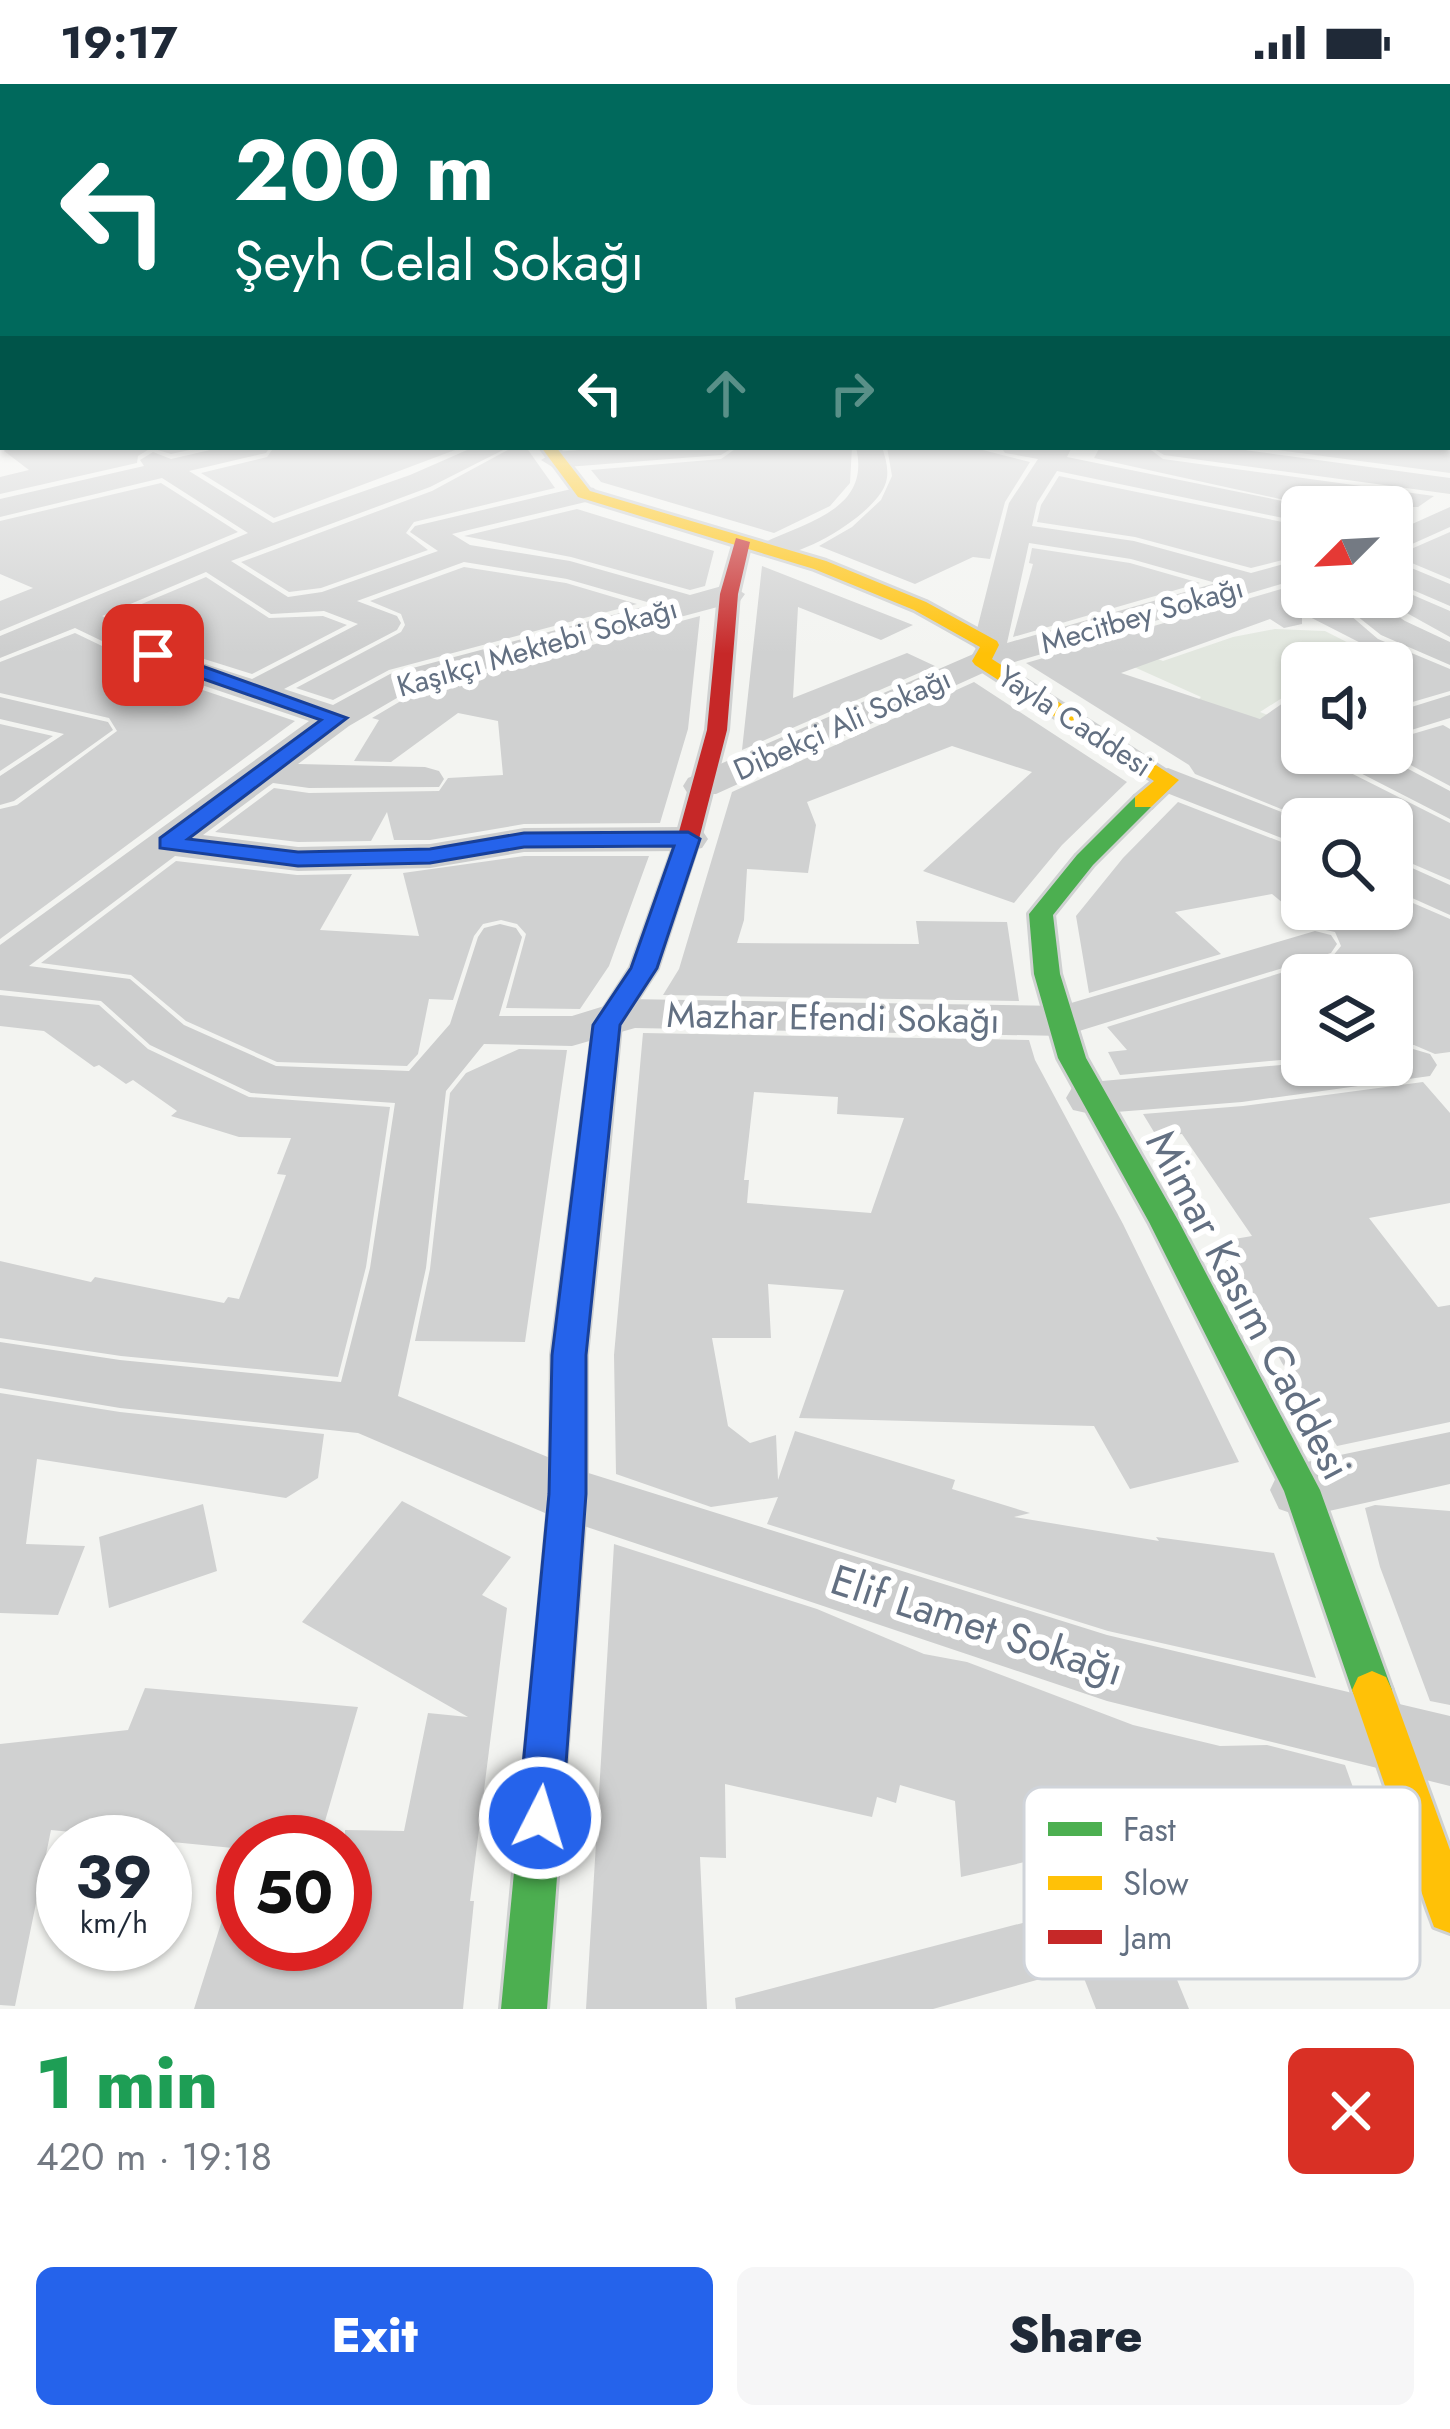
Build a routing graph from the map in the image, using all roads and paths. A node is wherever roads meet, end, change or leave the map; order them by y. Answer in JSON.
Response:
{"nodes":[{"id":1,"x":141,"y":474,"type":"edge"},
{"id":2,"x":174,"y":474,"type":"edge"},
{"id":3,"x":436,"y":474,"type":"edge"},
{"id":4,"x":567,"y":474,"type":"edge"},
{"id":5,"x":873,"y":474,"type":"edge"},
{"id":6,"x":1043,"y":474,"type":"edge"},
{"id":7,"x":1139,"y":474,"type":"edge"},
{"id":8,"x":1361,"y":474,"type":"edge"},
{"id":9,"x":1450,"y":486,"type":"edge"},
{"id":10,"x":584,"y":494,"type":"junction"},
{"id":11,"x":0,"y":508,"type":"edge"},
{"id":12,"x":1281,"y":508,"type":"edge"},
{"id":13,"x":1017,"y":532,"type":"junction"},
{"id":14,"x":270,"y":534,"type":"junction"},
{"id":15,"x":1415,"y":539,"type":"edge"},
{"id":16,"x":742,"y":542,"type":"junction"},
{"id":17,"x":774,"y":549,"type":"junction"},
{"id":18,"x":462,"y":553,"type":"junction"},
{"id":19,"x":208,"y":560,"type":"junction"},
{"id":20,"x":1281,"y":574,"type":"edge"},
{"id":21,"x":1251,"y":583,"type":"junction"},
{"id":22,"x":729,"y":594,"type":"junction"},
{"id":23,"x":1450,"y":596,"type":"edge"},
{"id":24,"x":326,"y":601,"type":"junction"},
{"id":25,"x":685,"y":603,"type":"junction"},
{"id":26,"x":77,"y":616,"type":"junction"},
{"id":27,"x":1379,"y":618,"type":"edge"},
{"id":28,"x":0,"y":648,"type":"edge"},
{"id":29,"x":986,"y":653,"type":"junction"},
{"id":30,"x":1450,"y":655,"type":"edge"},
{"id":31,"x":251,"y":693,"type":"junction"},
{"id":32,"x":1450,"y":706,"type":"edge"},
{"id":33,"x":0,"y":708,"type":"edge"},
{"id":34,"x":336,"y":718,"type":"junction"},
{"id":35,"x":1413,"y":718,"type":"edge"},
{"id":36,"x":271,"y":770,"type":"junction"},
{"id":37,"x":1389,"y":774,"type":"edge"},
{"id":38,"x":425,"y":778,"type":"dead end"},
{"id":39,"x":1168,"y":780,"type":"junction"},
{"id":40,"x":702,"y":786,"type":"junction"},
{"id":41,"x":0,"y":793,"type":"edge"},
{"id":42,"x":1450,"y":807,"type":"edge"},
{"id":43,"x":1281,"y":826,"type":"edge"},
{"id":44,"x":688,"y":839,"type":"junction"},
{"id":45,"x":168,"y":843,"type":"junction"},
{"id":46,"x":1450,"y":856,"type":"edge"},
{"id":47,"x":1413,"y":869,"type":"edge"},
{"id":48,"x":1413,"y":882,"type":"edge"},
{"id":49,"x":1450,"y":902,"type":"edge"},
{"id":50,"x":500,"y":937,"type":"dead end"},
{"id":51,"x":1315,"y":944,"type":"dead end"},
{"id":52,"x":0,"y":966,"type":"edge"},
{"id":53,"x":0,"y":976,"type":"edge"},
{"id":54,"x":1063,"y":1021,"type":"junction"},
{"id":55,"x":607,"y":1025,"type":"junction"},
{"id":56,"x":472,"y":1028,"type":"junction"},
{"id":57,"x":1281,"y":1081,"type":"edge"},
{"id":58,"x":422,"y":1088,"type":"junction"},
{"id":59,"x":1091,"y":1098,"type":"junction"},
{"id":60,"x":0,"y":1365,"type":"edge"},
{"id":61,"x":365,"y":1409,"type":"junction"},
{"id":62,"x":1450,"y":1458,"type":"edge"},
{"id":63,"x":1302,"y":1490,"type":"junction"},
{"id":64,"x":568,"y":1494,"type":"junction"},
{"id":65,"x":1421,"y":1744,"type":"edge"},
{"id":66,"x":1450,"y":1911,"type":"edge"},
{"id":67,"x":524,"y":2009,"type":"edge"}],
"edges":[{"from":1,"to":11,"type":"street"},
{"from":2,"to":14,"type":"street"},
{"from":3,"to":14,"type":"street"},
{"from":4,"to":10,"type":"street"},
{"from":5,"to":17,"type":"street"},
{"from":6,"to":13,"type":"street"},
{"from":7,"to":12,"type":"street"},
{"from":8,"to":9,"type":"street"},
{"from":10,"to":16,"type":"street","name":"Yayla Caddesi"},
{"from":10,"to":18,"type":"street"},
{"from":13,"to":21,"type":"street"},
{"from":13,"to":29,"type":"street"},
{"from":14,"to":19,"type":"street"},
{"from":15,"to":23,"type":"street"},
{"from":16,"to":17,"type":"street","name":"Yayla Caddesi"},
{"from":16,"to":22,"type":"street"},
{"from":17,"to":29,"type":"street","name":"Yayla Caddesi"},
{"from":18,"to":24,"type":"street"},
{"from":18,"to":25,"type":"street"},
{"from":19,"to":24,"type":"street"},
{"from":19,"to":26,"type":"street"},
{"from":20,"to":21,"type":"street","name":"Meсitbey Sokağı"},
{"from":21,"to":29,"type":"street","name":"Meсitbey Sokağı"},
{"from":22,"to":25,"type":"street","name":"Kaşıkçı Mektebi Sokağı"},
{"from":22,"to":40,"type":"street"},
{"from":24,"to":31,"type":"street"},
{"from":25,"to":34,"type":"street","name":"Kaşıkçı Mektebi Sokağı"},
{"from":26,"to":28,"type":"street"},
{"from":26,"to":31,"type":"street"},
{"from":27,"to":30,"type":"street"},
{"from":29,"to":39,"type":"street","name":"Yayla Caddesi"},
{"from":29,"to":40,"type":"street","name":"Dibekçi Ali Sokağı"},
{"from":31,"to":34,"type":"street"},
{"from":32,"to":35,"type":"street"},
{"from":33,"to":41,"type":"street"},
{"from":34,"to":36,"type":"street","name":"Kaşıkçı Mektebi Sokağı"},
{"from":36,"to":38,"type":"street"},
{"from":36,"to":45,"type":"street","name":"Kaşıkçı Mektebi Sokağı"},
{"from":37,"to":42,"type":"street"},
{"from":39,"to":43,"type":"street","name":"Yayla Caddesi"},
{"from":39,"to":54,"type":"street","name":"Mimar Kasım Caddesi"},
{"from":40,"to":44,"type":"street"},
{"from":44,"to":45,"type":"street"},
{"from":44,"to":55,"type":"street"},
{"from":45,"to":52,"type":"street","name":"Kaşıkçı Mektebi Sokağı"},
{"from":46,"to":47,"type":"street"},
{"from":48,"to":49,"type":"street"},
{"from":50,"to":56,"type":"street"},
{"from":51,"to":54,"type":"street","name":"Mazhar Efendi Sokağı"},
{"from":53,"to":58,"type":"street"},
{"from":54,"to":55,"type":"street","name":"Mazhar Efendi Sokağı"},
{"from":54,"to":59,"type":"street","name":"Mimar Kasım Caddesi"},
{"from":55,"to":56,"type":"street","name":"Mazhar Efendi Sokağı"},
{"from":55,"to":64,"type":"street"},
{"from":56,"to":58,"type":"street"},
{"from":57,"to":59,"type":"street"},
{"from":58,"to":61,"type":"street"},
{"from":59,"to":63,"type":"street","name":"Mimar Kasım Caddesi"},
{"from":60,"to":61,"type":"street","name":"Elif Lamet Sokağı"},
{"from":61,"to":64,"type":"street","name":"Elif Lamet Sokağı"},
{"from":62,"to":63,"type":"street"},
{"from":63,"to":65,"type":"street","name":"Mimar Kasım Caddesi"},
{"from":64,"to":65,"type":"street","name":"Elif Lamet Sokağı"},
{"from":64,"to":67,"type":"street"},
{"from":65,"to":66,"type":"street","name":"Mimar Kasım Caddesi"}]}
